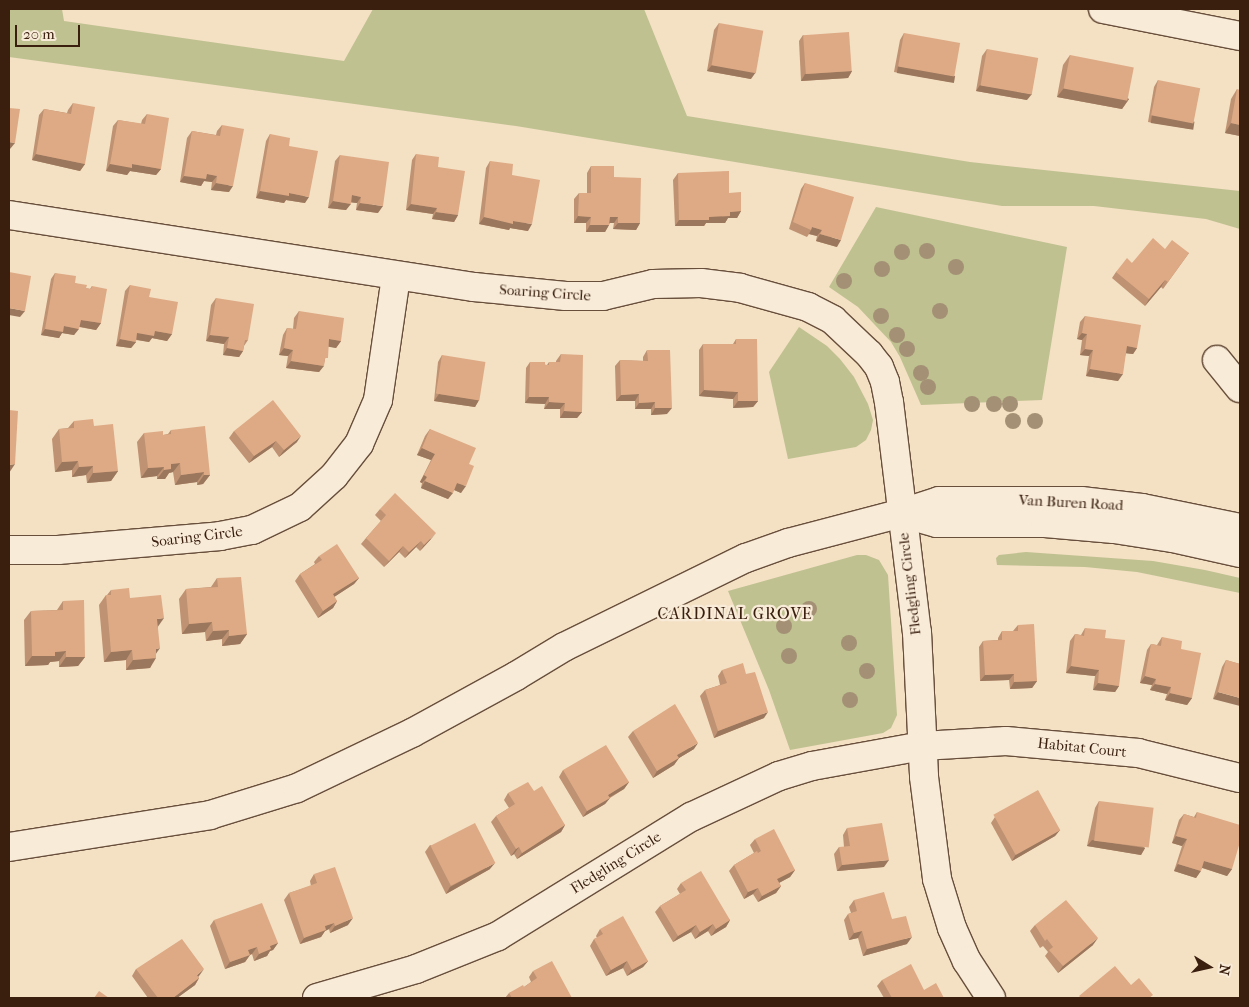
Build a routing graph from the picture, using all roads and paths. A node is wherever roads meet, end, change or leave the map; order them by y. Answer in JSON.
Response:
{"nodes":[{"id":1,"x":1103,"y":9,"type":"edge"},
{"id":2,"x":1240,"y":36,"type":"edge"},
{"id":3,"x":9,"y":215,"type":"edge"},
{"id":4,"x":396,"y":276,"type":"junction"},
{"id":5,"x":1217,"y":360,"type":"dead end"},
{"id":6,"x":1240,"y":388,"type":"edge"},
{"id":7,"x":902,"y":513,"type":"junction"},
{"id":8,"x":1240,"y":528,"type":"edge"},
{"id":9,"x":9,"y":550,"type":"edge"},
{"id":10,"x":1240,"y":553,"type":"edge"},
{"id":11,"x":922,"y":746,"type":"junction"},
{"id":12,"x":1240,"y":778,"type":"edge"},
{"id":13,"x":9,"y":848,"type":"edge"},
{"id":14,"x":317,"y":998,"type":"edge"},
{"id":15,"x":991,"y":998,"type":"edge"}],
"edges":[{"from":1,"to":2,"type":"street"},
{"from":3,"to":4,"type":"street","name":"Soaring Circle"},
{"from":4,"to":7,"type":"street","name":"Soaring Circle"},
{"from":4,"to":9,"type":"street","name":"Soaring Circle"},
{"from":5,"to":6,"type":"street"},
{"from":7,"to":8,"type":"street","name":"Van Buren Road"},
{"from":7,"to":10,"type":"street","name":"Van Buren Road"},
{"from":7,"to":11,"type":"street","name":"Fledgling Circle"},
{"from":7,"to":13,"type":"street","name":"Van Buren Road"},
{"from":11,"to":12,"type":"street","name":"Habitat Court"},
{"from":11,"to":14,"type":"street","name":"Fledgling Circle"},
{"from":11,"to":15,"type":"street","name":"Fledgling Circle"}]}
